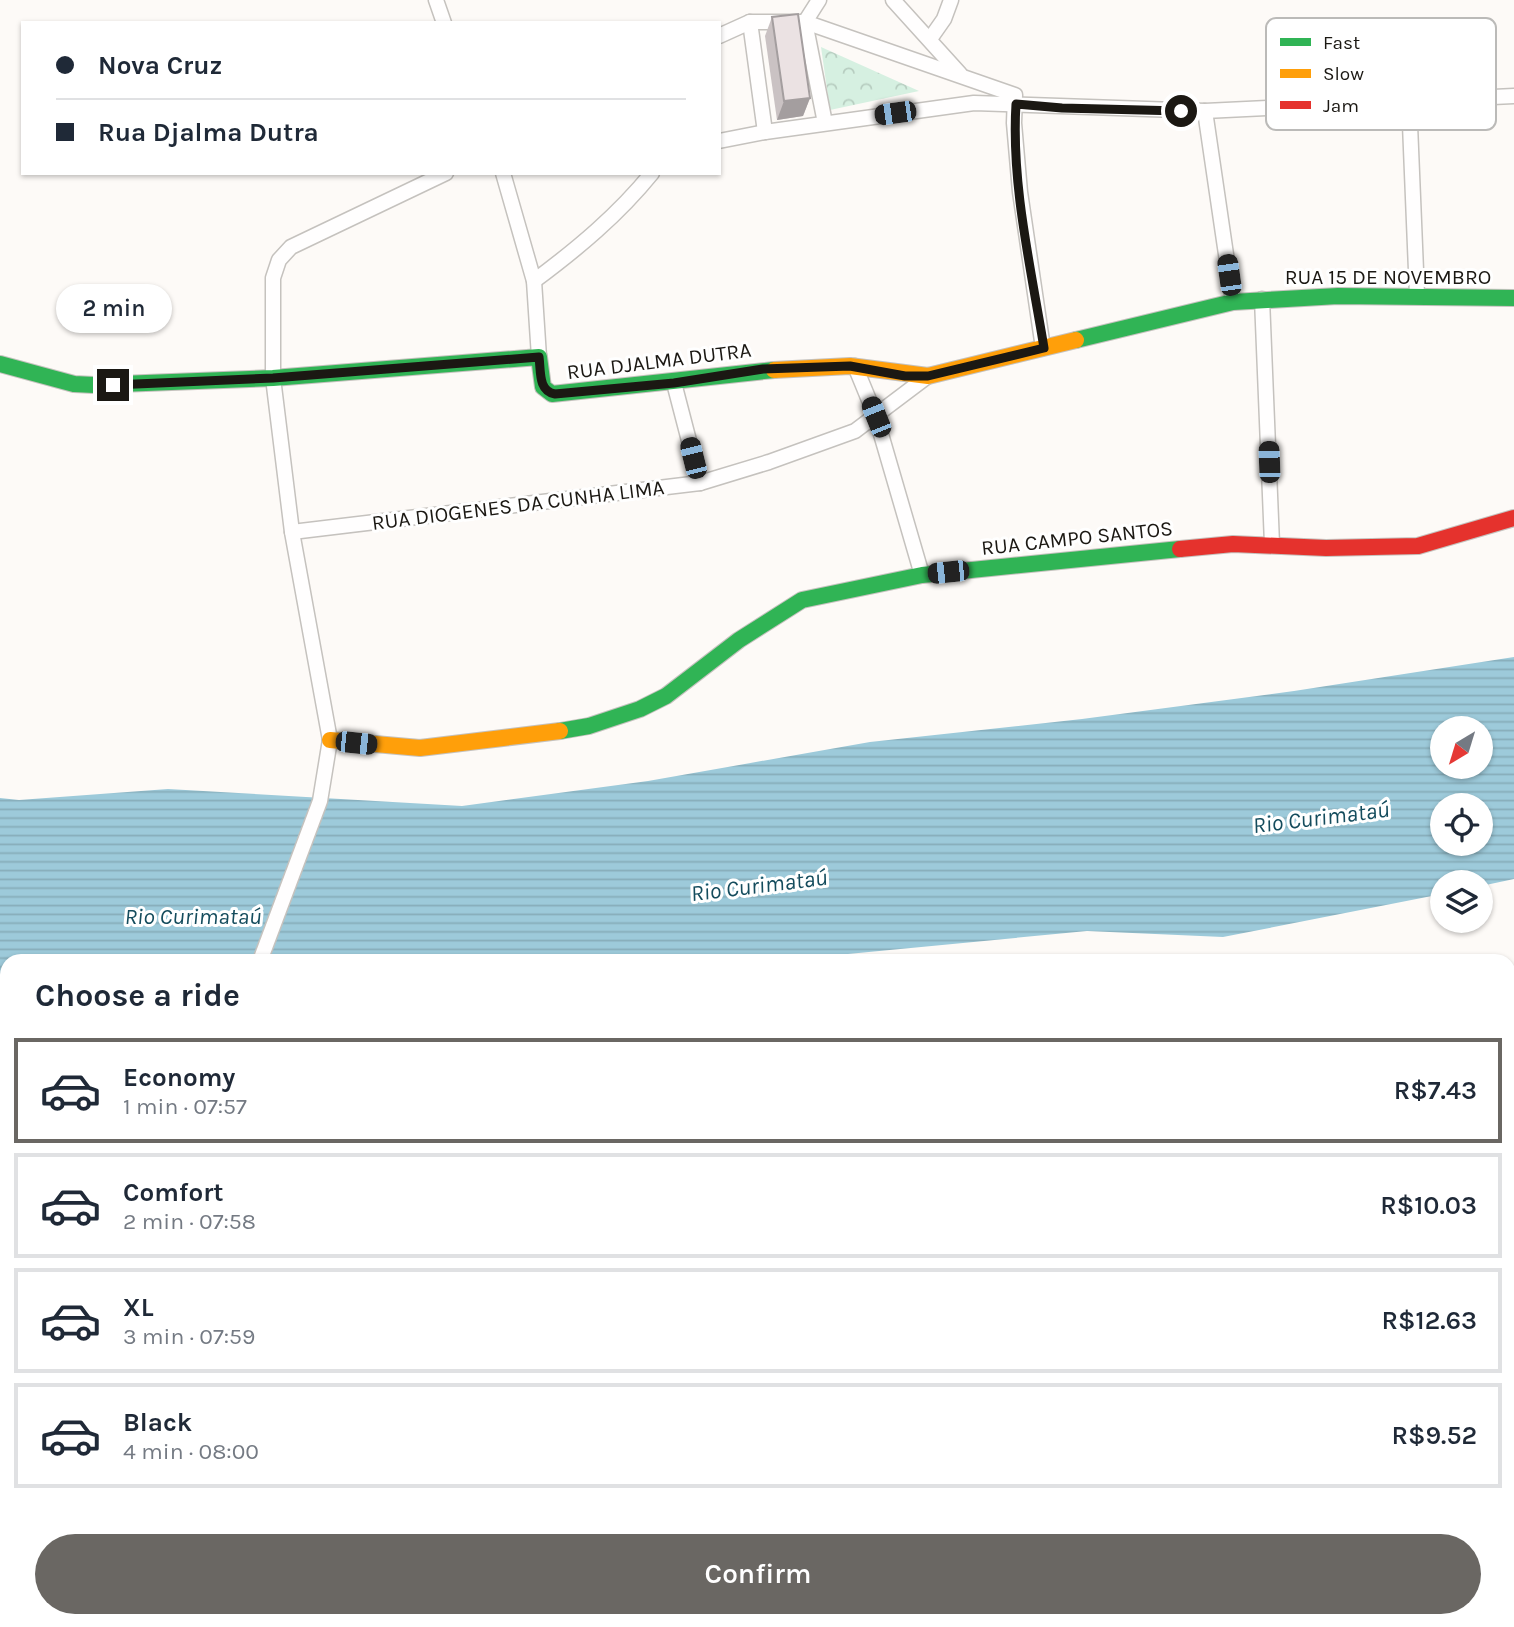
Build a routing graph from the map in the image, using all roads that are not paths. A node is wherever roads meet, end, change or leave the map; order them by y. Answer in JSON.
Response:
{"nodes":[{"id":1,"x":436,"y":0,"type":"edge"},
{"id":2,"x":819,"y":0,"type":"edge"},
{"id":3,"x":893,"y":0,"type":"edge"},
{"id":4,"x":951,"y":0,"type":"edge"},
{"id":5,"x":442,"y":21,"type":"edge"},
{"id":6,"x":805,"y":22,"type":"junction"},
{"id":7,"x":746,"y":23,"type":"junction"},
{"id":8,"x":721,"y":26,"type":"edge"},
{"id":9,"x":721,"y":35,"type":"edge"},
{"id":10,"x":930,"y":40,"type":"junction"},
{"id":11,"x":962,"y":77,"type":"junction"},
{"id":12,"x":1514,"y":96,"type":"edge"},
{"id":13,"x":1496,"y":97,"type":"edge"},
{"id":14,"x":1016,"y":100,"type":"junction"},
{"id":15,"x":1266,"y":108,"type":"edge"},
{"id":16,"x":1205,"y":111,"type":"junction"},
{"id":17,"x":825,"y":123,"type":"junction"},
{"id":18,"x":1410,"y":130,"type":"edge"},
{"id":19,"x":765,"y":132,"type":"junction"},
{"id":20,"x":721,"y":141,"type":"edge"},
{"id":21,"x":442,"y":175,"type":"edge"},
{"id":22,"x":504,"y":175,"type":"edge"},
{"id":23,"x":650,"y":175,"type":"edge"},
{"id":24,"x":534,"y":281,"type":"junction"},
{"id":25,"x":1417,"y":295,"type":"junction"},
{"id":26,"x":1514,"y":298,"type":"edge"},
{"id":27,"x":1262,"y":299,"type":"junction"},
{"id":28,"x":1233,"y":302,"type":"junction"},
{"id":29,"x":1044,"y":348,"type":"junction"},
{"id":30,"x":539,"y":357,"type":"junction"},
{"id":31,"x":0,"y":364,"type":"edge"},
{"id":32,"x":856,"y":366,"type":"junction"},
{"id":33,"x":928,"y":376,"type":"junction"},
{"id":34,"x":273,"y":378,"type":"junction"},
{"id":35,"x":674,"y":383,"type":"junction"},
{"id":36,"x":876,"y":417,"type":"junction"},
{"id":37,"x":700,"y":483,"type":"junction"},
{"id":38,"x":1514,"y":517,"type":"edge"},
{"id":39,"x":292,"y":531,"type":"junction"},
{"id":40,"x":1272,"y":544,"type":"junction"},
{"id":41,"x":922,"y":575,"type":"junction"},
{"id":42,"x":330,"y":740,"type":"junction"},
{"id":43,"x":263,"y":954,"type":"edge"}],
"edges":[{"from":1,"to":5,"type":"street"},
{"from":2,"to":6,"type":"street"},
{"from":3,"to":10,"type":"street"},
{"from":4,"to":10,"type":"street"},
{"from":6,"to":7,"type":"street"},
{"from":6,"to":11,"type":"street"},
{"from":6,"to":17,"type":"street"},
{"from":7,"to":8,"type":"street"},
{"from":7,"to":9,"type":"street"},
{"from":7,"to":19,"type":"street"},
{"from":10,"to":11,"type":"street"},
{"from":11,"to":14,"type":"street"},
{"from":12,"to":13,"type":"street"},
{"from":14,"to":16,"type":"street"},
{"from":14,"to":17,"type":"street"},
{"from":14,"to":29,"type":"street"},
{"from":15,"to":16,"type":"street"},
{"from":16,"to":28,"type":"street"},
{"from":17,"to":19,"type":"street"},
{"from":18,"to":25,"type":"street"},
{"from":19,"to":20,"type":"street"},
{"from":21,"to":34,"type":"street"},
{"from":22,"to":24,"type":"street"},
{"from":23,"to":24,"type":"street"},
{"from":24,"to":30,"type":"street"},
{"from":25,"to":26,"type":"main road","name":"RUA 15 DE NOVEMBRO"},
{"from":25,"to":27,"type":"main road","name":"RUA 15 DE NOVEMBRO"},
{"from":27,"to":28,"type":"main road","name":"RUA DJALMA DUTRA"},
{"from":27,"to":40,"type":"street"},
{"from":28,"to":29,"type":"main road","name":"RUA DJALMA DUTRA"},
{"from":29,"to":33,"type":"main road","name":"RUA DJALMA DUTRA"},
{"from":30,"to":34,"type":"main road","name":"RUA DJALMA DUTRA"},
{"from":30,"to":35,"type":"main road","name":"RUA DJALMA DUTRA"},
{"from":31,"to":34,"type":"main road","name":"RUA DJALMA DUTRA"},
{"from":32,"to":33,"type":"main road","name":"RUA DJALMA DUTRA"},
{"from":32,"to":35,"type":"main road","name":"RUA DJALMA DUTRA"},
{"from":32,"to":36,"type":"street"},
{"from":33,"to":36,"type":"street","name":"RUA DIOGENES DA CUNHA LIMA"},
{"from":34,"to":39,"type":"street"},
{"from":35,"to":37,"type":"street"},
{"from":36,"to":37,"type":"street","name":"RUA DIOGENES DA CUNHA LIMA"},
{"from":36,"to":41,"type":"street"},
{"from":37,"to":39,"type":"street","name":"RUA DIOGENES DA CUNHA LIMA"},
{"from":38,"to":40,"type":"main road","name":"RUA CAMPO SANTOS"},
{"from":39,"to":42,"type":"street"},
{"from":40,"to":41,"type":"main road","name":"RUA CAMPO SANTOS"},
{"from":41,"to":42,"type":"main road","name":"RUA CAMPO SANTOS"},
{"from":42,"to":43,"type":"street"}]}
